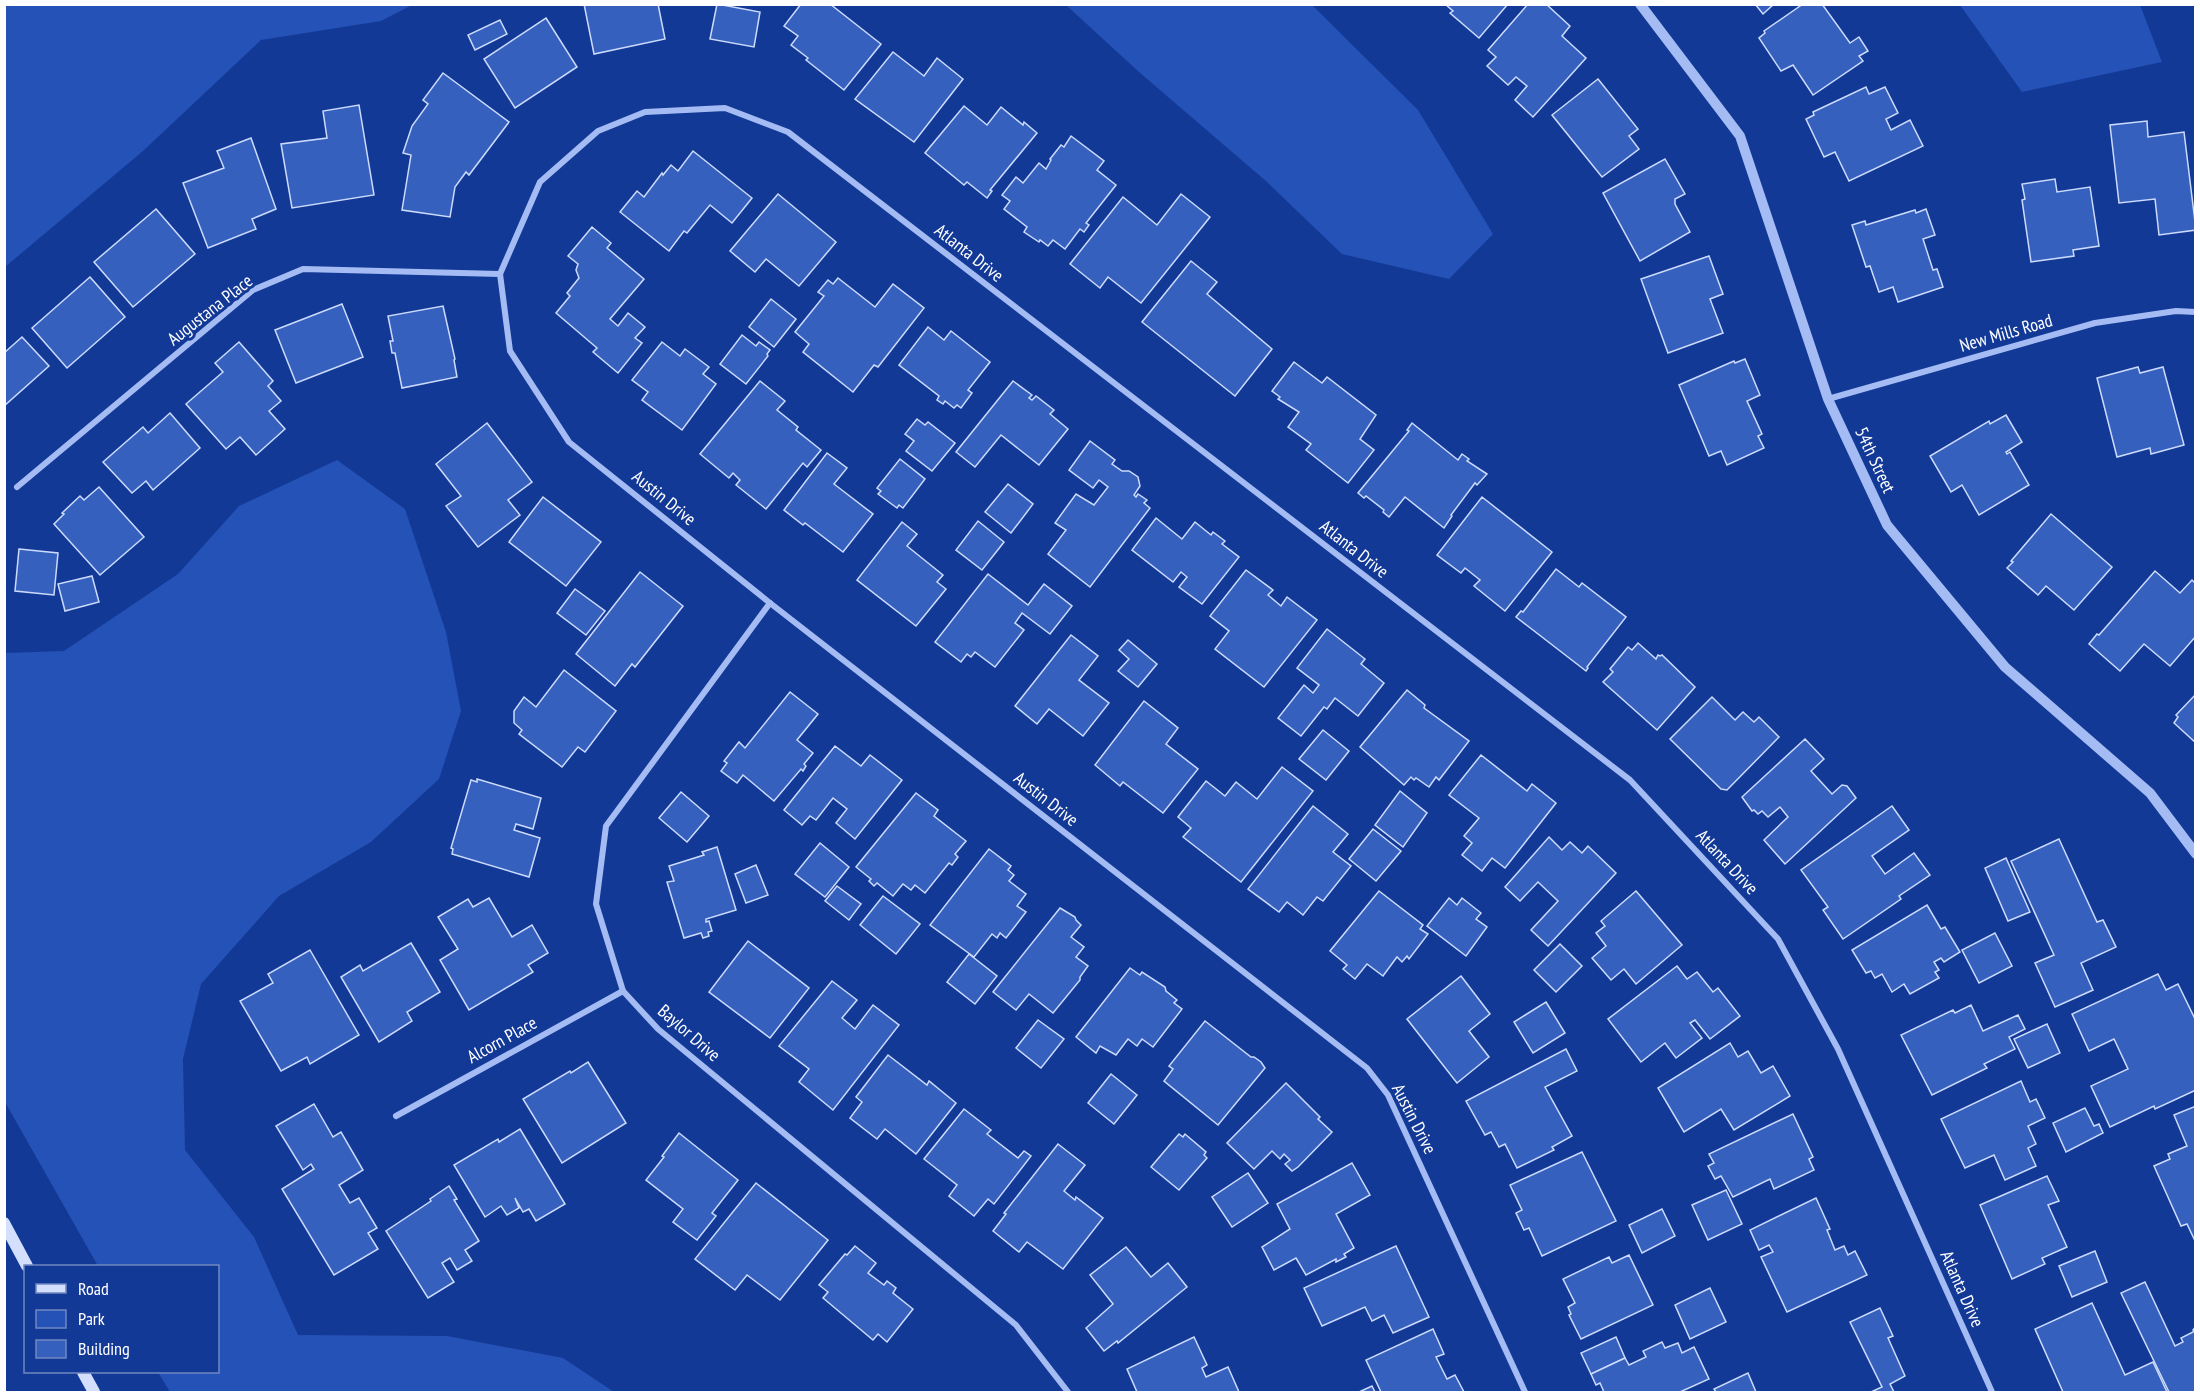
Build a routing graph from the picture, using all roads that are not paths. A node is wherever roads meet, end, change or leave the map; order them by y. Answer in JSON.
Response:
{"nodes":[{"id":1,"x":1641,"y":4,"type":"edge"},
{"id":2,"x":500,"y":274,"type":"junction"},
{"id":3,"x":2196,"y":312,"type":"edge"},
{"id":4,"x":1828,"y":399,"type":"junction"},
{"id":5,"x":17,"y":487,"type":"dead end"},
{"id":6,"x":770,"y":603,"type":"junction"},
{"id":7,"x":2196,"y":854,"type":"edge"},
{"id":8,"x":623,"y":991,"type":"junction"},
{"id":9,"x":396,"y":1116,"type":"dead end"},
{"id":10,"x":4,"y":1223,"type":"edge"},
{"id":11,"x":26,"y":1265,"type":"edge"},
{"id":12,"x":84,"y":1373,"type":"edge"},
{"id":13,"x":94,"y":1392,"type":"edge"},
{"id":14,"x":1068,"y":1392,"type":"edge"},
{"id":15,"x":1525,"y":1392,"type":"edge"},
{"id":16,"x":1992,"y":1392,"type":"edge"}],
"edges":[{"from":1,"to":4,"type":"street","name":"54th Street"},
{"from":2,"to":5,"type":"street","name":"Augustana Place"},
{"from":2,"to":6,"type":"street","name":"Austin Drive"},
{"from":2,"to":16,"type":"street","name":"Atlanta Drive"},
{"from":3,"to":4,"type":"street","name":"New Mills Road"},
{"from":4,"to":7,"type":"street","name":"54th Street"},
{"from":6,"to":8,"type":"street","name":"Baylor Drive"},
{"from":6,"to":15,"type":"street","name":"Austin Drive"},
{"from":8,"to":9,"type":"street","name":"Alcorn Place"},
{"from":8,"to":14,"type":"street","name":"Baylor Drive"},
{"from":10,"to":11,"type":"main road"},
{"from":12,"to":13,"type":"main road"}]}
